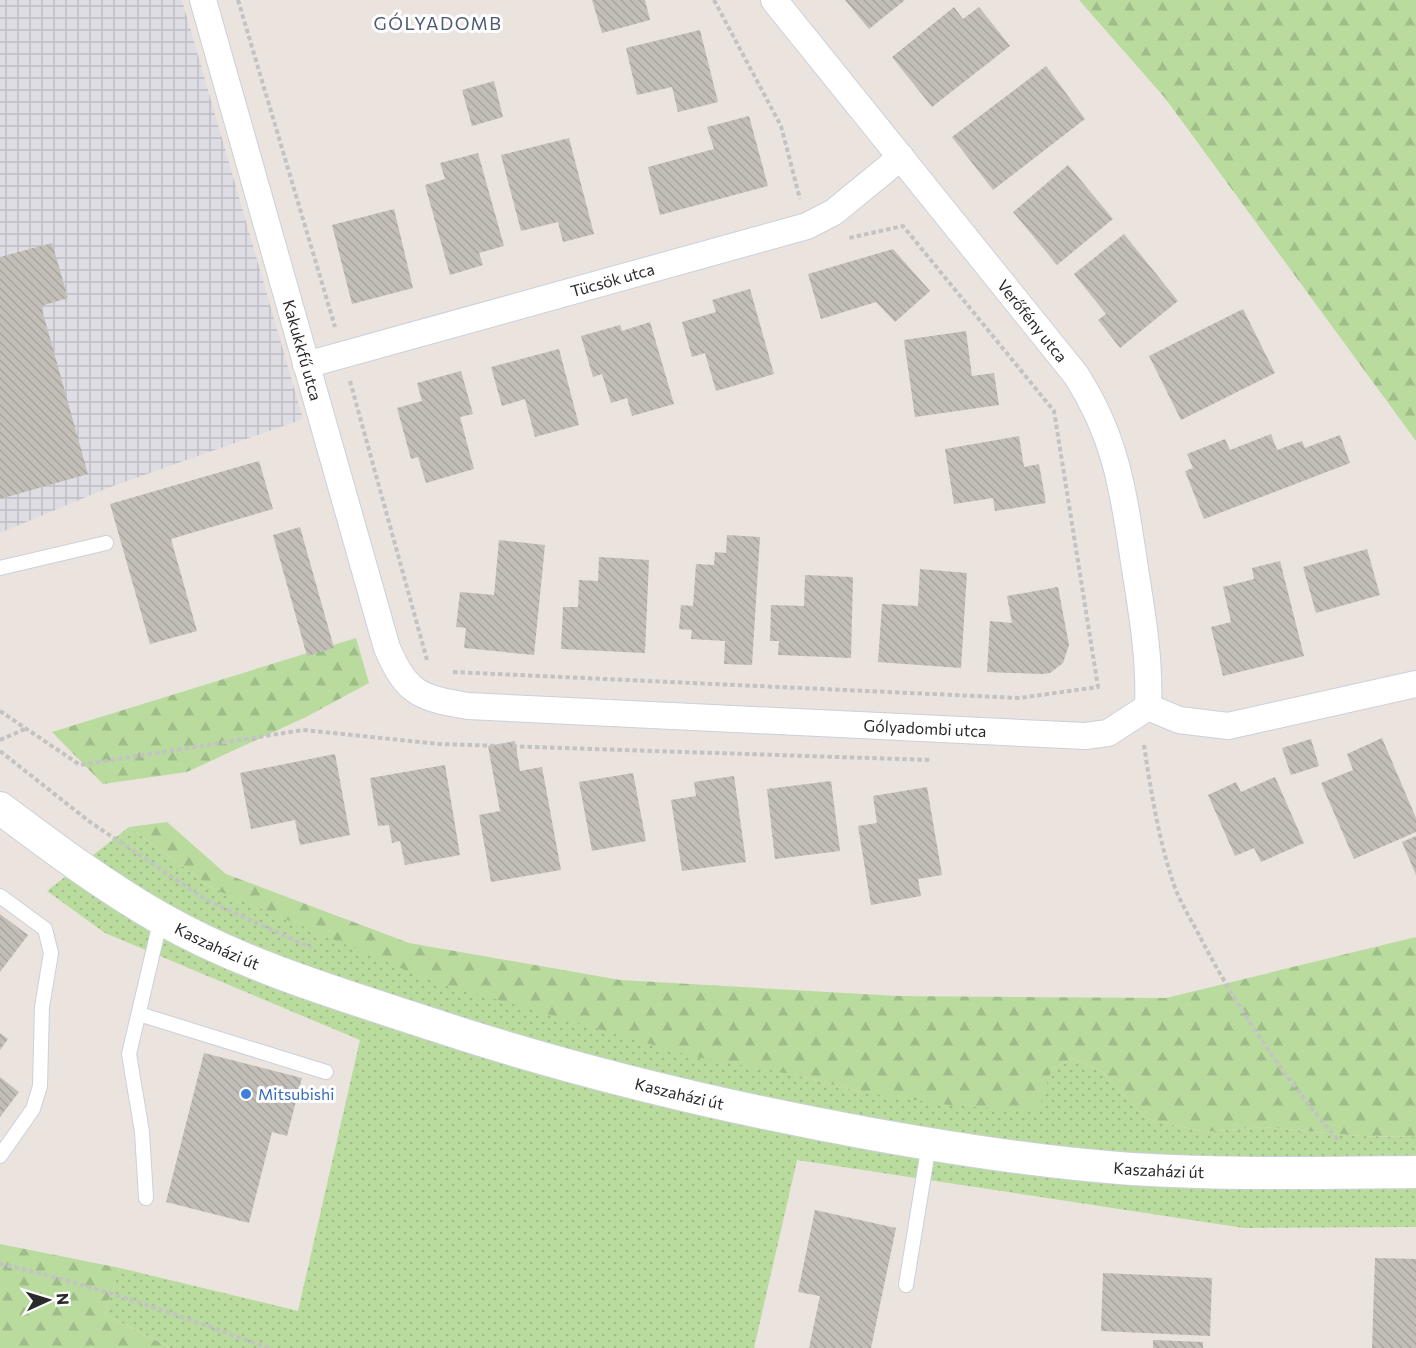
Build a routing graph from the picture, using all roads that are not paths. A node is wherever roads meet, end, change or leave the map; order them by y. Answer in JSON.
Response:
{"nodes":[{"id":1,"x":203,"y":0,"type":"edge"},
{"id":2,"x":774,"y":0,"type":"edge"},
{"id":3,"x":901,"y":157,"type":"junction"},
{"id":4,"x":306,"y":365,"type":"junction"},
{"id":5,"x":106,"y":543,"type":"dead end"},
{"id":6,"x":0,"y":568,"type":"edge"},
{"id":7,"x":1416,"y":684,"type":"edge"},
{"id":8,"x":418,"y":693,"type":"joint"},
{"id":9,"x":1148,"y":707,"type":"junction"},
{"id":10,"x":0,"y":808,"type":"edge"},
{"id":11,"x":0,"y":896,"type":"edge"},
{"id":12,"x":161,"y":918,"type":"junction"},
{"id":13,"x":139,"y":1014,"type":"junction"},
{"id":14,"x":326,"y":1072,"type":"dead end"},
{"id":15,"x":929,"y":1144,"type":"junction"},
{"id":16,"x":0,"y":1156,"type":"edge"},
{"id":17,"x":1416,"y":1172,"type":"edge"},
{"id":18,"x":146,"y":1198,"type":"dead end"},
{"id":19,"x":906,"y":1286,"type":"dead end"}],
"edges":[{"from":1,"to":4,"type":"street","name":"Kakukkfű utca"},
{"from":2,"to":3,"type":"street","name":"Verőfény utca"},
{"from":3,"to":4,"type":"street","name":"Tücsök utca"},
{"from":3,"to":9,"type":"street","name":"Verőfény utca"},
{"from":4,"to":8,"type":"street","name":"Kakukkfű utca"},
{"from":5,"to":6,"type":"lane"},
{"from":7,"to":9,"type":"street"},
{"from":8,"to":9,"type":"street","name":"Gólyadombi utca"},
{"from":10,"to":12,"type":"street","name":"Kaszaházi út"},
{"from":11,"to":16,"type":"lane"},
{"from":12,"to":13,"type":"lane"},
{"from":12,"to":15,"type":"street","name":"Kaszaházi út"},
{"from":13,"to":14,"type":"lane"},
{"from":13,"to":18,"type":"lane"},
{"from":15,"to":17,"type":"street","name":"Kaszaházi út"},
{"from":15,"to":19,"type":"lane"}]}
